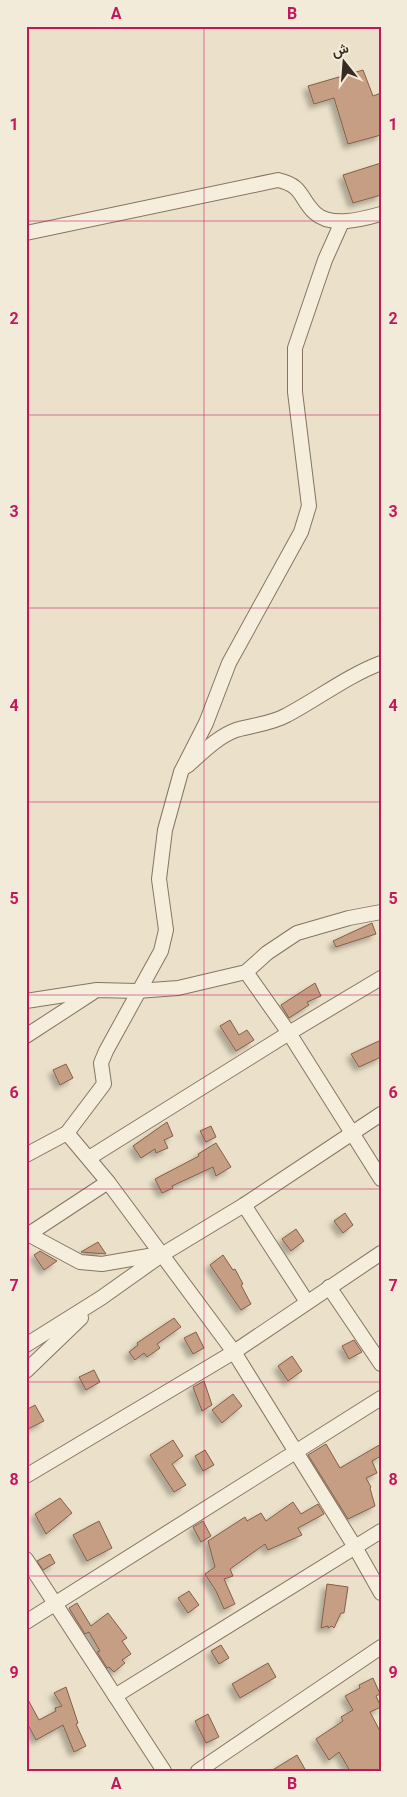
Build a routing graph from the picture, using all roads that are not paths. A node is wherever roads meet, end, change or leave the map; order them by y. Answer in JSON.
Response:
{"nodes":[{"id":1,"x":381,"y":214,"type":"edge"},
{"id":2,"x":342,"y":222,"type":"junction"},
{"id":3,"x":26,"y":234,"type":"edge"},
{"id":4,"x":381,"y":663,"type":"edge"},
{"id":5,"x":181,"y":772,"type":"junction"},
{"id":6,"x":381,"y":912,"type":"edge"},
{"id":7,"x":246,"y":972,"type":"junction"},
{"id":8,"x":381,"y":978,"type":"edge"},
{"id":9,"x":97,"y":990,"type":"junction"},
{"id":10,"x":138,"y":991,"type":"junction"},
{"id":11,"x":26,"y":1001,"type":"edge"},
{"id":12,"x":290,"y":1033,"type":"junction"},
{"id":13,"x":26,"y":1036,"type":"edge"},
{"id":14,"x":381,"y":1114,"type":"edge"},
{"id":15,"x":67,"y":1133,"type":"junction"},
{"id":16,"x":352,"y":1134,"type":"junction"},
{"id":17,"x":26,"y":1155,"type":"edge"},
{"id":18,"x":89,"y":1158,"type":"junction"},
{"id":19,"x":381,"y":1178,"type":"edge"},
{"id":20,"x":108,"y":1182,"type":"junction"},
{"id":21,"x":244,"y":1205,"type":"junction"},
{"id":22,"x":27,"y":1234,"type":"edge"},
{"id":23,"x":381,"y":1253,"type":"edge"},
{"id":24,"x":163,"y":1254,"type":"junction"},
{"id":25,"x":329,"y":1287,"type":"junction"},
{"id":26,"x":101,"y":1298,"type":"junction"},
{"id":27,"x":306,"y":1302,"type":"junction"},
{"id":28,"x":26,"y":1344,"type":"edge"},
{"id":29,"x":234,"y":1352,"type":"junction"},
{"id":30,"x":381,"y":1364,"type":"edge"},
{"id":31,"x":26,"y":1371,"type":"edge"},
{"id":32,"x":381,"y":1398,"type":"edge"},
{"id":33,"x":295,"y":1452,"type":"junction"},
{"id":34,"x":26,"y":1476,"type":"edge"},
{"id":35,"x":381,"y":1531,"type":"edge"},
{"id":36,"x":355,"y":1547,"type":"junction"},
{"id":37,"x":26,"y":1559,"type":"edge"},
{"id":38,"x":381,"y":1593,"type":"edge"},
{"id":39,"x":54,"y":1604,"type":"junction"},
{"id":40,"x":26,"y":1622,"type":"edge"},
{"id":41,"x":381,"y":1646,"type":"edge"},
{"id":42,"x":115,"y":1696,"type":"junction"},
{"id":43,"x":164,"y":1771,"type":"edge"},
{"id":44,"x":198,"y":1771,"type":"edge"}],
"edges":[{"from":1,"to":2,"type":"street"},
{"from":2,"to":3,"type":"street"},
{"from":2,"to":5,"type":"street"},
{"from":4,"to":5,"type":"street"},
{"from":5,"to":10,"type":"street"},
{"from":6,"to":7,"type":"street"},
{"from":7,"to":10,"type":"street"},
{"from":7,"to":12,"type":"street"},
{"from":8,"to":12,"type":"street"},
{"from":9,"to":10,"type":"street"},
{"from":9,"to":11,"type":"street"},
{"from":9,"to":13,"type":"street"},
{"from":10,"to":15,"type":"street"},
{"from":12,"to":16,"type":"street"},
{"from":12,"to":18,"type":"street"},
{"from":14,"to":16,"type":"street"},
{"from":15,"to":17,"type":"street"},
{"from":15,"to":18,"type":"street"},
{"from":16,"to":19,"type":"street"},
{"from":16,"to":21,"type":"street"},
{"from":18,"to":20,"type":"street"},
{"from":20,"to":22,"type":"street"},
{"from":20,"to":24,"type":"street"},
{"from":21,"to":24,"type":"street"},
{"from":21,"to":27,"type":"street"},
{"from":22,"to":24,"type":"street"},
{"from":23,"to":25,"type":"street"},
{"from":24,"to":26,"type":"street"},
{"from":24,"to":29,"type":"street"},
{"from":25,"to":27,"type":"street"},
{"from":25,"to":30,"type":"street"},
{"from":26,"to":28,"type":"street"},
{"from":26,"to":31,"type":"street"},
{"from":27,"to":29,"type":"street"},
{"from":29,"to":33,"type":"street"},
{"from":29,"to":34,"type":"street"},
{"from":32,"to":33,"type":"street"},
{"from":33,"to":36,"type":"street"},
{"from":33,"to":39,"type":"street"},
{"from":35,"to":36,"type":"street"},
{"from":36,"to":38,"type":"street"},
{"from":36,"to":42,"type":"street"},
{"from":37,"to":39,"type":"street"},
{"from":39,"to":40,"type":"street"},
{"from":39,"to":42,"type":"street"},
{"from":41,"to":44,"type":"street"},
{"from":42,"to":43,"type":"street"}]}
